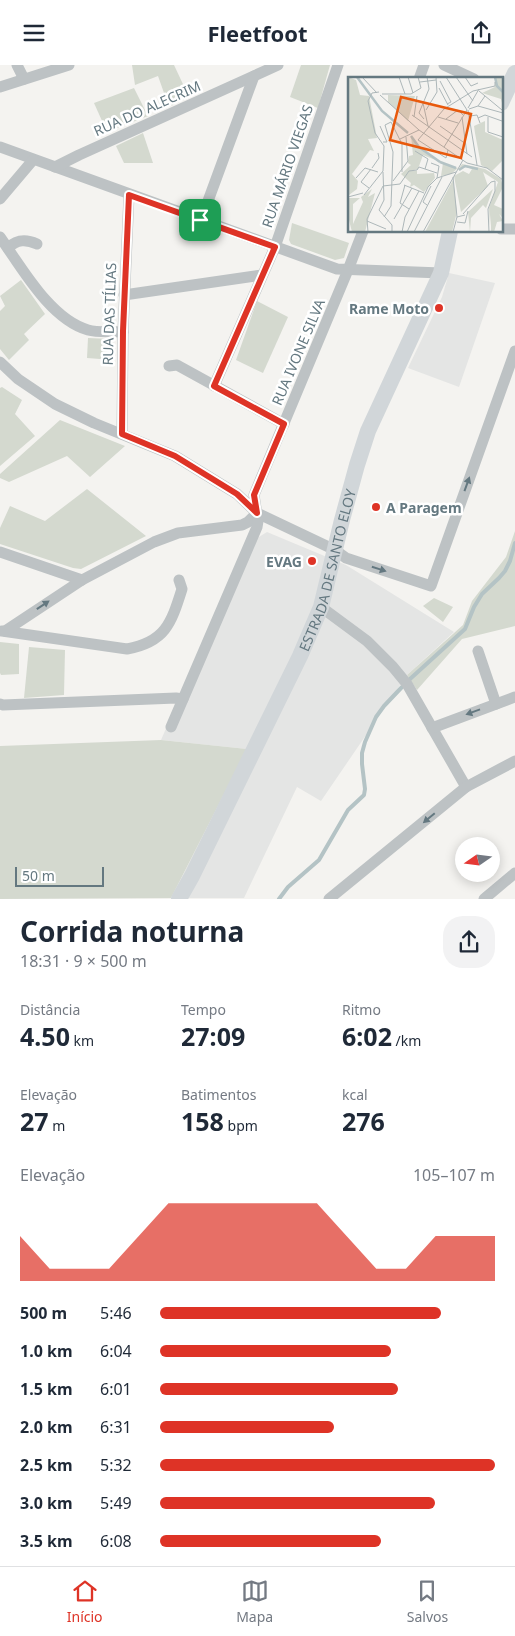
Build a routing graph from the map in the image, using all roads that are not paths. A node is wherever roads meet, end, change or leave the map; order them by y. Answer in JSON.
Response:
{"nodes":[{"id":1,"x":17,"y":65,"type":"edge"},
{"id":2,"x":69,"y":65,"type":"edge"},
{"id":3,"x":278,"y":65,"type":"edge"},
{"id":4,"x":338,"y":65,"type":"edge"},
{"id":5,"x":424,"y":65,"type":"edge"},
{"id":6,"x":444,"y":65,"type":"edge"},
{"id":7,"x":515,"y":73,"type":"edge"},
{"id":8,"x":254,"y":76,"type":"junction"},
{"id":9,"x":420,"y":77,"type":"edge"},
{"id":10,"x":470,"y":77,"type":"edge"},
{"id":11,"x":24,"y":79,"type":"junction"},
{"id":12,"x":0,"y":87,"type":"edge"},
{"id":13,"x":503,"y":96,"type":"edge"},
{"id":14,"x":0,"y":147,"type":"edge"},
{"id":15,"x":33,"y":160,"type":"junction"},
{"id":16,"x":55,"y":167,"type":"junction"},
{"id":17,"x":129,"y":195,"type":"junction"},
{"id":18,"x":0,"y":199,"type":"edge"},
{"id":19,"x":200,"y":220,"type":"junction"},
{"id":20,"x":502,"y":229,"type":"edge"},
{"id":21,"x":515,"y":229,"type":"edge"},
{"id":22,"x":362,"y":233,"type":"edge"},
{"id":23,"x":450,"y":233,"type":"edge"},
{"id":24,"x":0,"y":237,"type":"edge"},
{"id":25,"x":37,"y":244,"type":"dead end"},
{"id":26,"x":275,"y":247,"type":"junction"},
{"id":27,"x":8,"y":248,"type":"junction"},
{"id":28,"x":348,"y":271,"type":"junction"},
{"id":29,"x":441,"y":273,"type":"junction"},
{"id":30,"x":262,"y":275,"type":"junction"},
{"id":31,"x":124,"y":295,"type":"junction"},
{"id":32,"x":123,"y":331,"type":"junction"},
{"id":33,"x":515,"y":351,"type":"edge"},
{"id":34,"x":0,"y":362,"type":"edge"},
{"id":35,"x":169,"y":366,"type":"dead end"},
{"id":36,"x":214,"y":386,"type":"junction"},
{"id":37,"x":284,"y":424,"type":"junction"},
{"id":38,"x":122,"y":434,"type":"junction"},
{"id":39,"x":257,"y":513,"type":"junction"},
{"id":40,"x":334,"y":551,"type":"junction"},
{"id":41,"x":0,"y":552,"type":"edge"},
{"id":42,"x":82,"y":579,"type":"junction"},
{"id":43,"x":179,"y":580,"type":"dead end"},
{"id":44,"x":321,"y":607,"type":"junction"},
{"id":45,"x":2,"y":631,"type":"edge"},
{"id":46,"x":478,"y":651,"type":"dead end"},
{"id":47,"x":515,"y":697,"type":"edge"},
{"id":48,"x":183,"y":699,"type":"junction"},
{"id":49,"x":0,"y":703,"type":"edge"},
{"id":50,"x":496,"y":704,"type":"junction"},
{"id":51,"x":171,"y":727,"type":"dead end"},
{"id":52,"x":432,"y":727,"type":"junction"},
{"id":53,"x":515,"y":761,"type":"edge"},
{"id":54,"x":466,"y":787,"type":"junction"},
{"id":55,"x":515,"y":873,"type":"edge"},
{"id":56,"x":179,"y":899,"type":"edge"},
{"id":57,"x":330,"y":899,"type":"edge"},
{"id":58,"x":484,"y":899,"type":"edge"}],
"edges":[{"from":1,"to":11,"type":"street"},
{"from":2,"to":11,"type":"street"},
{"from":3,"to":8,"type":"street","name":"RUA DO ALECRIM"},
{"from":4,"to":26,"type":"street","name":"RUA MÁRIO VIEGAS"},
{"from":5,"to":9,"type":"street"},
{"from":6,"to":10,"type":"street"},
{"from":7,"to":13,"type":"main road"},
{"from":8,"to":16,"type":"street","name":"RUA DO ALECRIM"},
{"from":8,"to":19,"type":"street"},
{"from":11,"to":12,"type":"street"},
{"from":14,"to":15,"type":"street"},
{"from":15,"to":16,"type":"street"},
{"from":15,"to":18,"type":"street"},
{"from":16,"to":17,"type":"street"},
{"from":17,"to":19,"type":"street"},
{"from":17,"to":31,"type":"street","name":"RUA DAS TÍLIAS"},
{"from":19,"to":26,"type":"street"},
{"from":20,"to":21,"type":"street"},
{"from":22,"to":28,"type":"street","name":"RUA IVONE SILVA"},
{"from":23,"to":29,"type":"main road","name":"ESTRADA DE SANTO ELOY"},
{"from":24,"to":27,"type":"street"},
{"from":25,"to":27,"type":"street"},
{"from":26,"to":28,"type":"street"},
{"from":26,"to":30,"type":"street","name":"RUA MÁRIO VIEGAS"},
{"from":27,"to":32,"type":"street"},
{"from":28,"to":29,"type":"street"},
{"from":28,"to":37,"type":"street","name":"RUA IVONE SILVA"},
{"from":29,"to":40,"type":"main road","name":"ESTRADA DE SANTO ELOY"},
{"from":30,"to":31,"type":"street"},
{"from":30,"to":36,"type":"street","name":"RUA MÁRIO VIEGAS"},
{"from":31,"to":32,"type":"street","name":"RUA DAS TÍLIAS"},
{"from":32,"to":38,"type":"street","name":"RUA DAS TÍLIAS"},
{"from":40,"to":33,"type":"street","one_way":true},
{"from":34,"to":38,"type":"street"},
{"from":35,"to":36,"type":"street"},
{"from":36,"to":37,"type":"street"},
{"from":37,"to":39,"type":"street","name":"RUA IVONE SILVA"},
{"from":38,"to":39,"type":"street"},
{"from":39,"to":40,"type":"street"},
{"from":39,"to":42,"type":"street"},
{"from":39,"to":48,"type":"street","name":"RUA IVONE SILVA"},
{"from":40,"to":44,"type":"main road","name":"ESTRADA DE SANTO ELOY"},
{"from":41,"to":42,"type":"street"},
{"from":45,"to":42,"type":"street","one_way":true},
{"from":43,"to":45,"type":"street"},
{"from":44,"to":52,"type":"street"},
{"from":44,"to":56,"type":"main road","name":"ESTRADA DE SANTO ELOY"},
{"from":46,"to":50,"type":"street"},
{"from":47,"to":50,"type":"street"},
{"from":48,"to":49,"type":"street"},
{"from":48,"to":51,"type":"street","name":"RUA IVONE SILVA"},
{"from":50,"to":52,"type":"street","one_way":true},
{"from":52,"to":54,"type":"street"},
{"from":53,"to":54,"type":"street"},
{"from":54,"to":57,"type":"street","one_way":true},
{"from":55,"to":58,"type":"street"}]}
